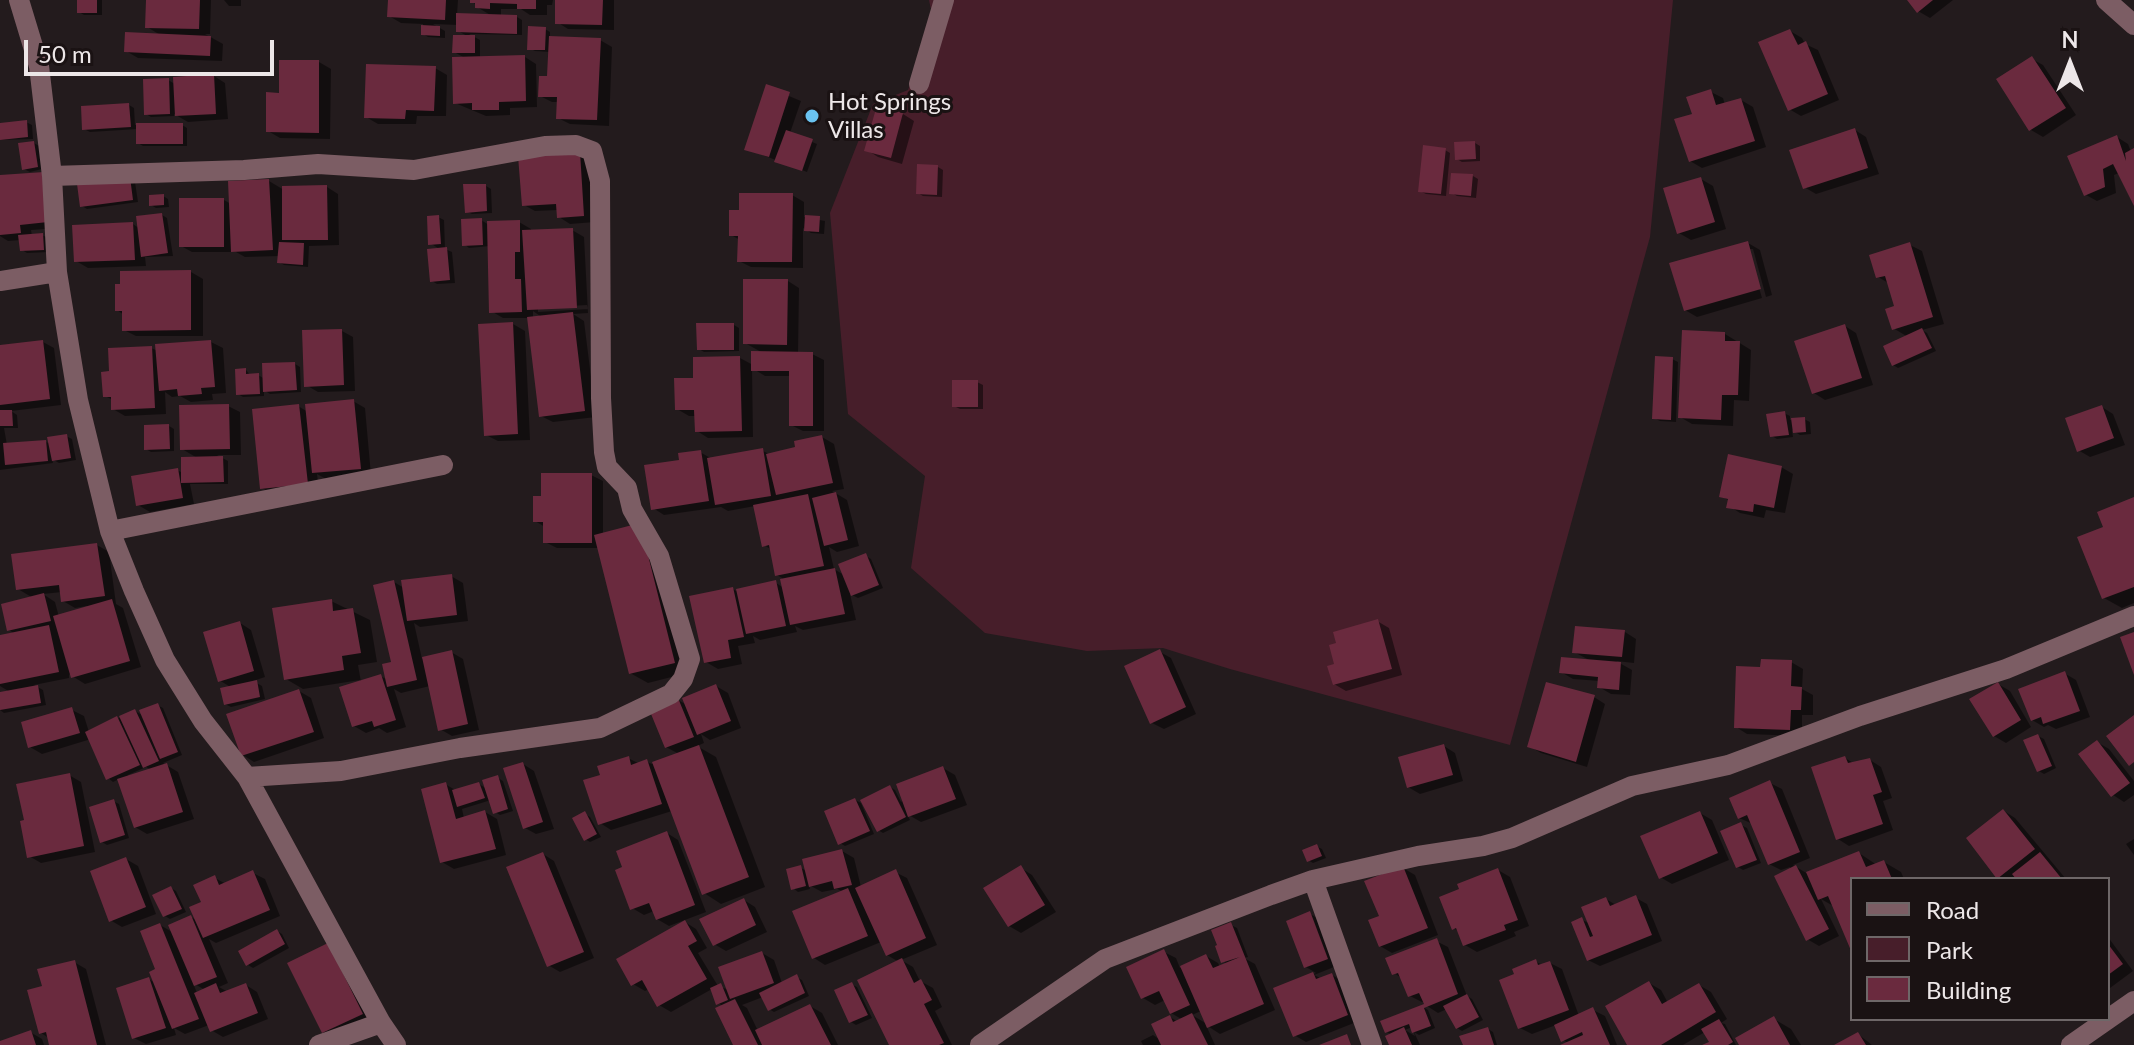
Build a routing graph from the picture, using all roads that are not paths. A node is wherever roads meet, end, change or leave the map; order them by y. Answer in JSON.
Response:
{"nodes":[{"id":1,"x":19,"y":0,"type":"edge"},
{"id":2,"x":944,"y":0,"type":"edge"},
{"id":3,"x":2106,"y":0,"type":"edge"},
{"id":4,"x":2134,"y":25,"type":"edge"},
{"id":5,"x":919,"y":84,"type":"dead end"},
{"id":6,"x":52,"y":176,"type":"junction"},
{"id":7,"x":57,"y":272,"type":"junction"},
{"id":8,"x":0,"y":281,"type":"edge"},
{"id":9,"x":443,"y":465,"type":"dead end"},
{"id":10,"x":110,"y":531,"type":"junction"},
{"id":11,"x":2134,"y":616,"type":"edge"},
{"id":12,"x":247,"y":777,"type":"junction"},
{"id":13,"x":1313,"y":880,"type":"junction"},
{"id":14,"x":2134,"y":1001,"type":"edge"},
{"id":15,"x":2110,"y":1018,"type":"edge"},
{"id":16,"x":2105,"y":1021,"type":"edge"},
{"id":17,"x":381,"y":1023,"type":"junction"},
{"id":18,"x":319,"y":1045,"type":"edge"},
{"id":19,"x":396,"y":1045,"type":"edge"},
{"id":20,"x":980,"y":1045,"type":"edge"},
{"id":21,"x":1372,"y":1045,"type":"edge"},
{"id":22,"x":2071,"y":1045,"type":"edge"}],
"edges":[{"from":1,"to":6,"type":"street"},
{"from":2,"to":5,"type":"street"},
{"from":3,"to":4,"type":"street"},
{"from":6,"to":7,"type":"street"},
{"from":6,"to":12,"type":"street"},
{"from":7,"to":8,"type":"street"},
{"from":7,"to":10,"type":"street"},
{"from":9,"to":10,"type":"street"},
{"from":10,"to":12,"type":"street"},
{"from":11,"to":13,"type":"street"},
{"from":12,"to":17,"type":"street"},
{"from":13,"to":20,"type":"street"},
{"from":13,"to":21,"type":"street"},
{"from":14,"to":15,"type":"street"},
{"from":16,"to":22,"type":"street"},
{"from":17,"to":18,"type":"street"},
{"from":17,"to":19,"type":"street"}]}
